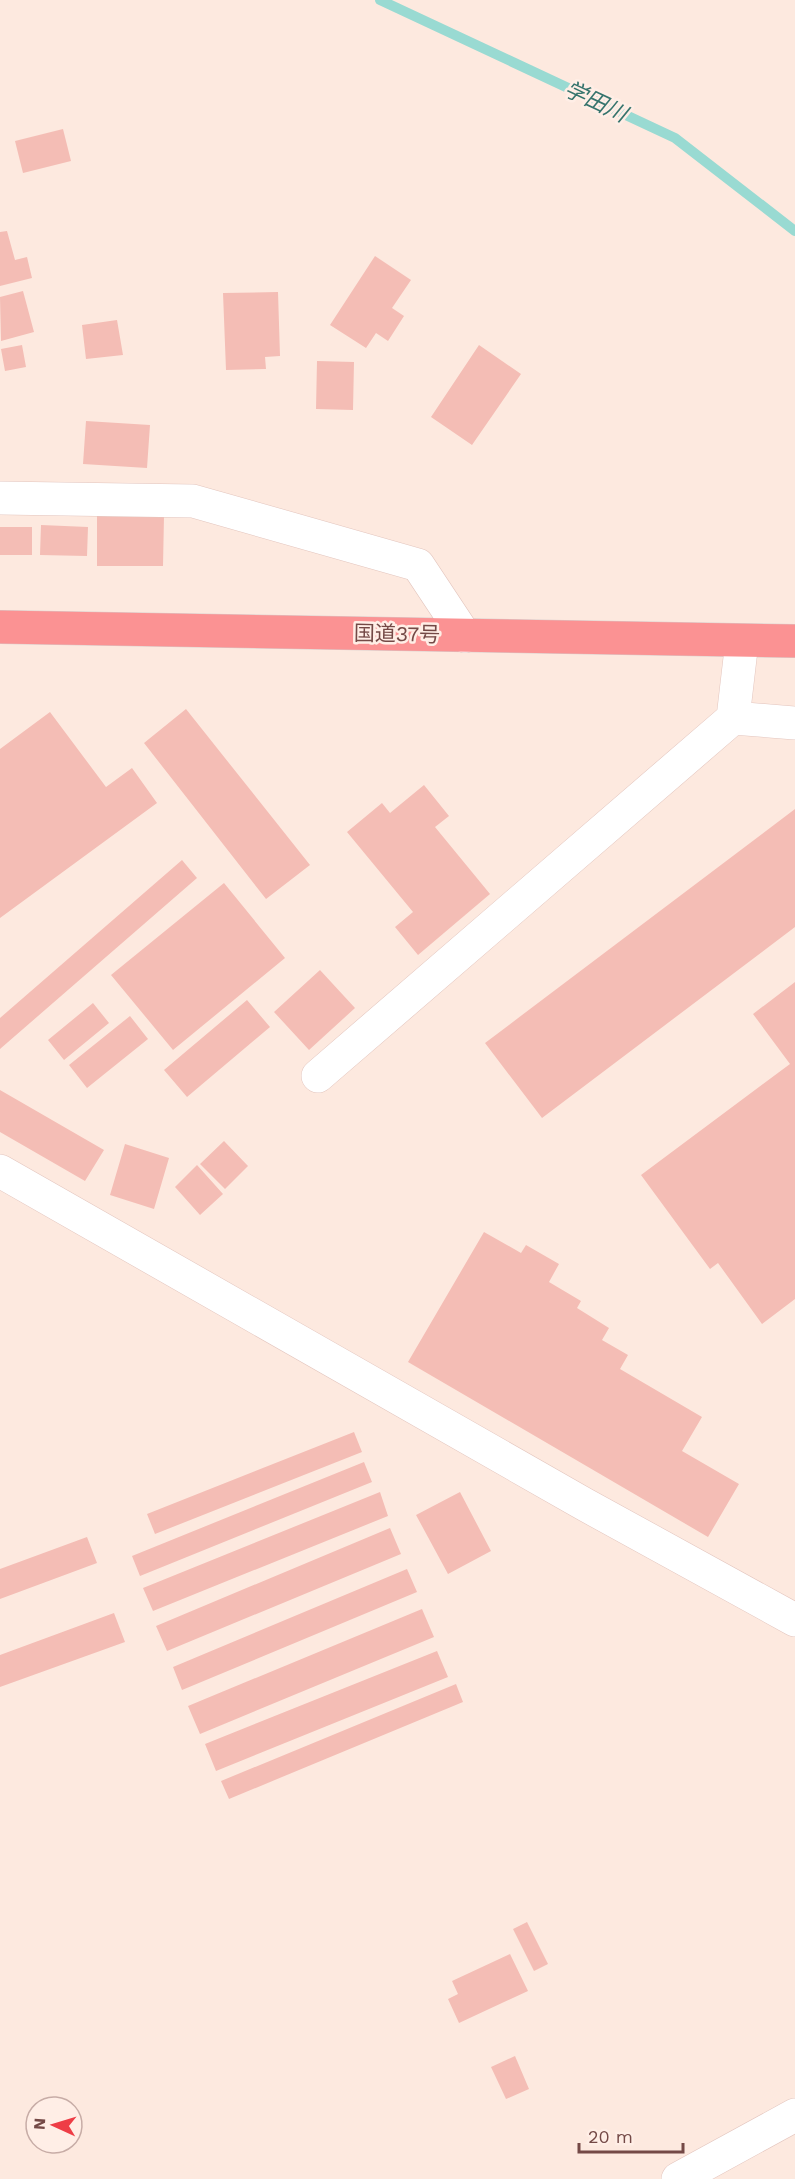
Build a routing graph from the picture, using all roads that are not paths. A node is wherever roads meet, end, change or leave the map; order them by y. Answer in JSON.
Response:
{"nodes":[{"id":1,"x":0,"y":498,"type":"edge"},
{"id":2,"x":0,"y":627,"type":"edge"},
{"id":3,"x":465,"y":636,"type":"junction"},
{"id":4,"x":742,"y":641,"type":"junction"},
{"id":5,"x":795,"y":641,"type":"edge"},
{"id":6,"x":733,"y":718,"type":"junction"},
{"id":7,"x":795,"y":723,"type":"edge"},
{"id":8,"x":318,"y":1076,"type":"dead end"},
{"id":9,"x":0,"y":1171,"type":"edge"},
{"id":10,"x":795,"y":1620,"type":"edge"},
{"id":11,"x":795,"y":2115,"type":"edge"},
{"id":12,"x":678,"y":2179,"type":"edge"}],
"edges":[{"from":1,"to":3,"type":"street"},
{"from":2,"to":3,"type":"highway","name":"国道37号"},
{"from":3,"to":4,"type":"highway","name":"国道37号"},
{"from":4,"to":5,"type":"highway","name":"国道37号"},
{"from":4,"to":6,"type":"street"},
{"from":6,"to":7,"type":"street"},
{"from":6,"to":8,"type":"street"},
{"from":9,"to":10,"type":"street"},
{"from":11,"to":12,"type":"street"}]}
